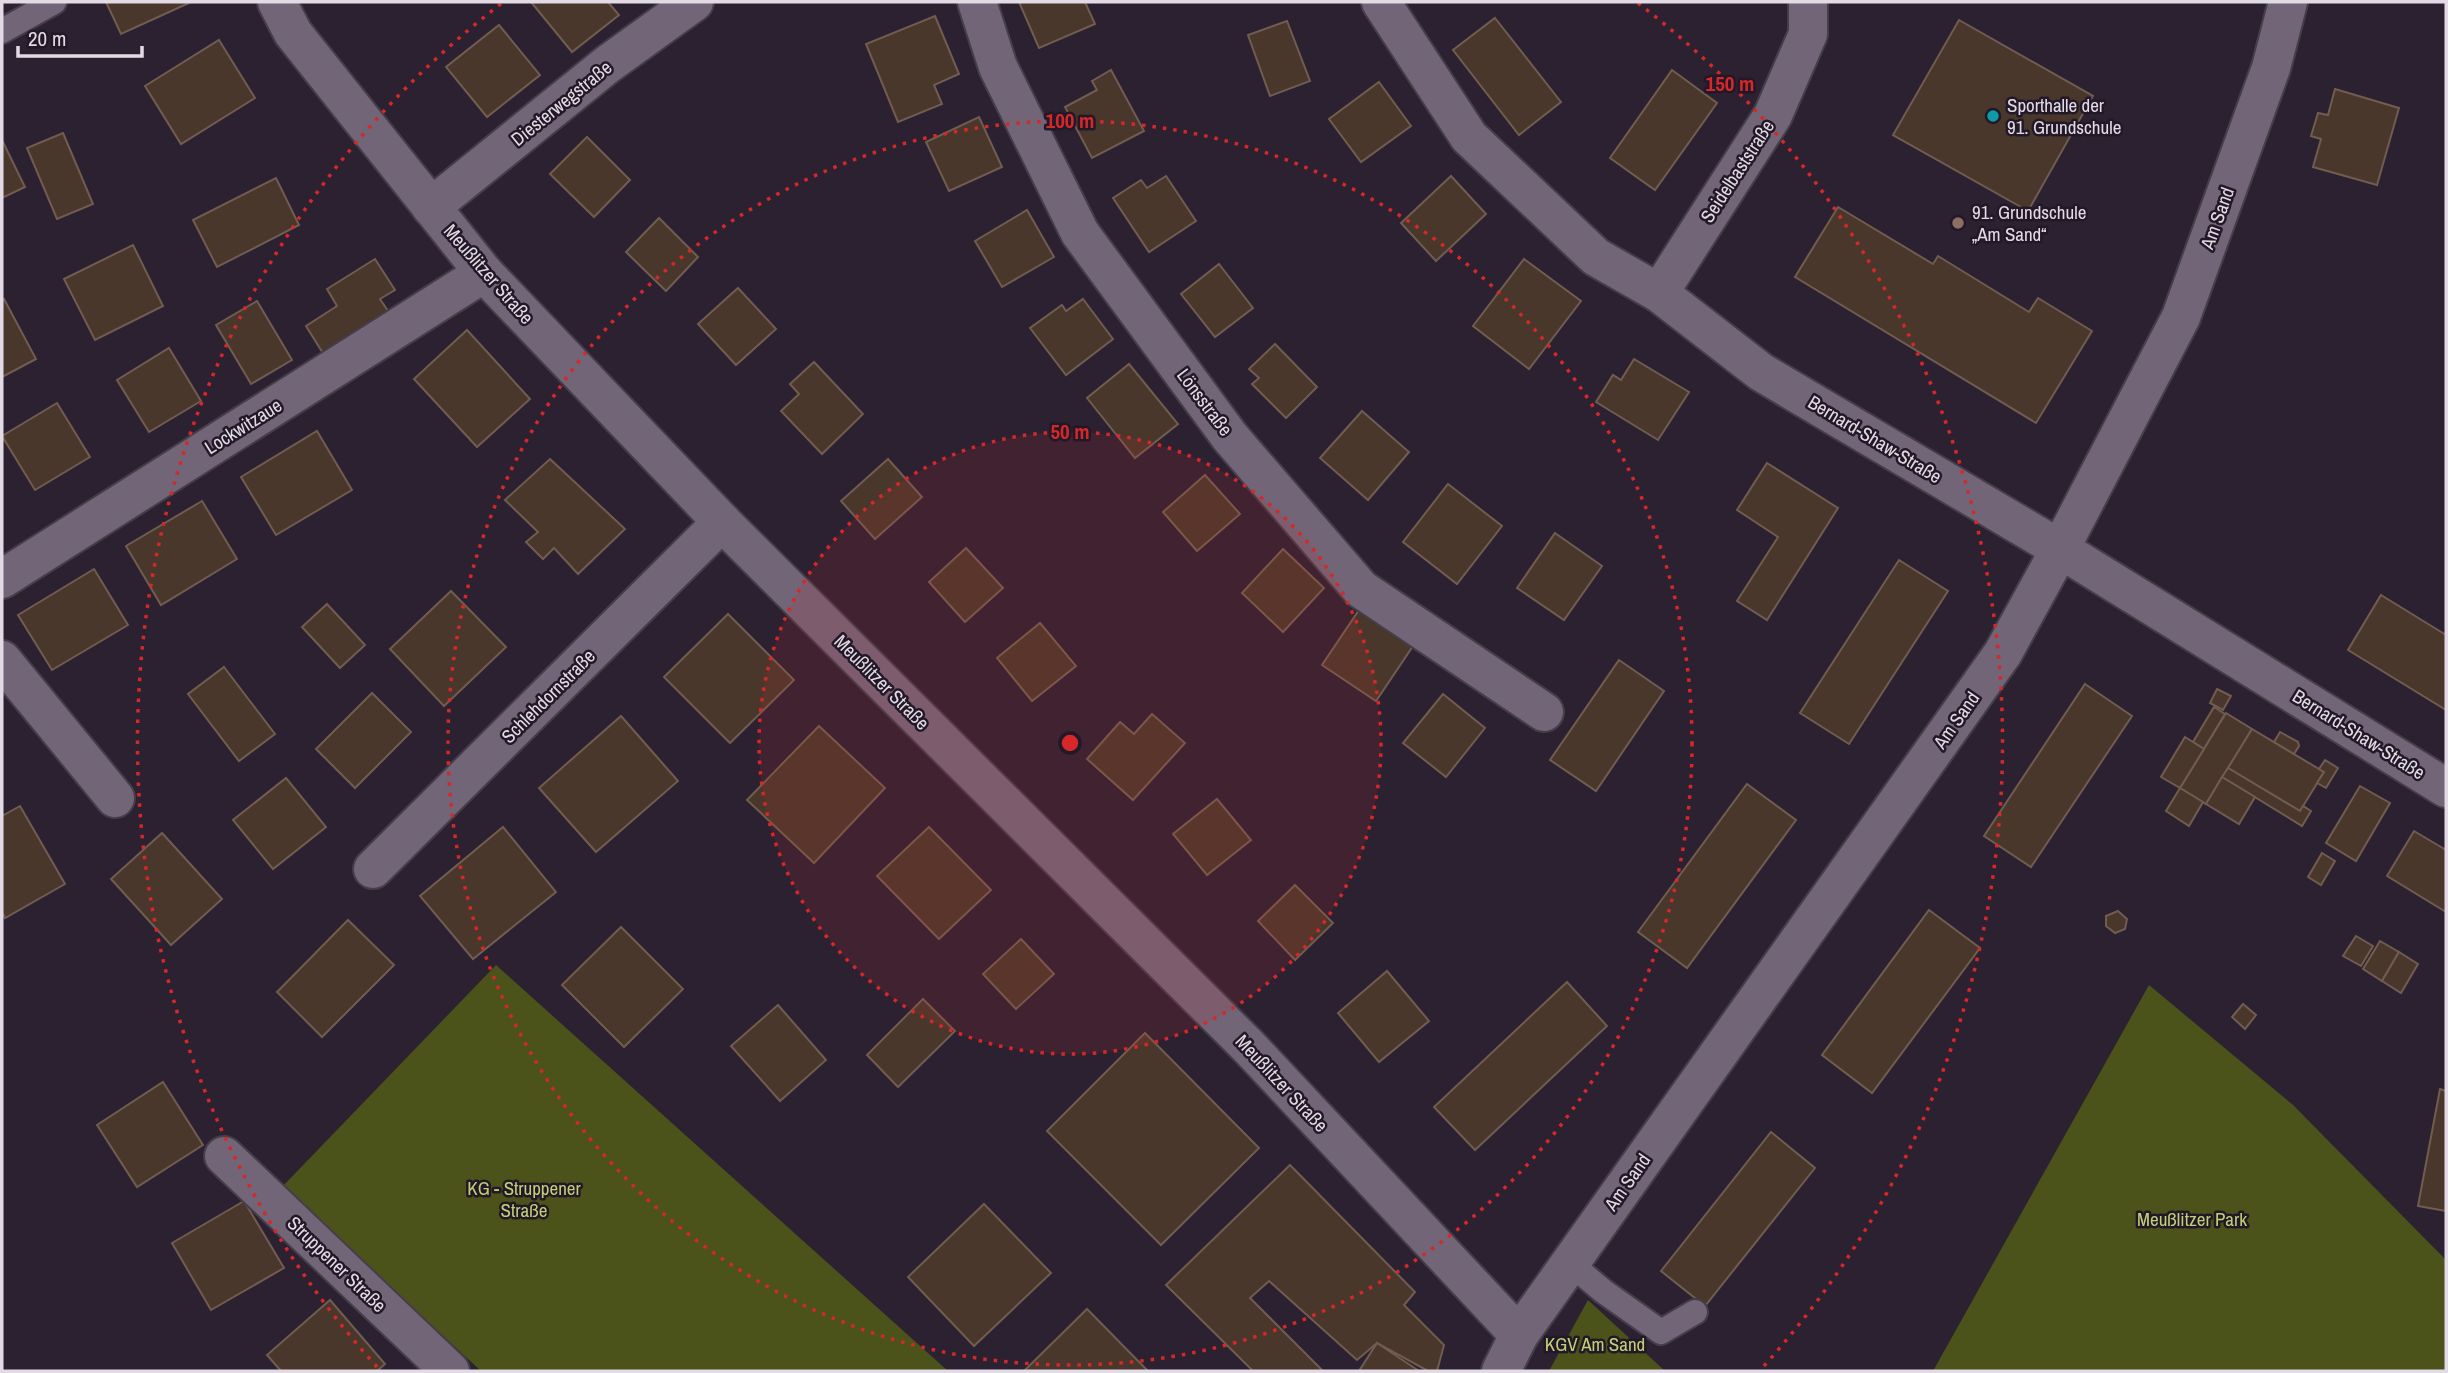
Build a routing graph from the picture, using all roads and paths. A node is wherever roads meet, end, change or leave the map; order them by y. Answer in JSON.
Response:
{"nodes":[{"id":1,"x":54,"y":2,"type":"edge"},
{"id":2,"x":277,"y":2,"type":"edge"},
{"id":3,"x":694,"y":2,"type":"edge"},
{"id":4,"x":977,"y":2,"type":"edge"},
{"id":5,"x":1381,"y":2,"type":"edge"},
{"id":6,"x":1808,"y":2,"type":"edge"},
{"id":7,"x":2288,"y":2,"type":"edge"},
{"id":8,"x":2,"y":31,"type":"edge"},
{"id":9,"x":431,"y":207,"type":"junction"},
{"id":10,"x":484,"y":273,"type":"junction"},
{"id":11,"x":1659,"y":293,"type":"junction"},
{"id":12,"x":722,"y":522,"type":"junction"},
{"id":13,"x":2060,"y":549,"type":"junction"},
{"id":14,"x":2,"y":579,"type":"edge"},
{"id":15,"x":2,"y":660,"type":"edge"},
{"id":16,"x":1544,"y":712,"type":"dead end"},
{"id":17,"x":2446,"y":788,"type":"edge"},
{"id":18,"x":115,"y":798,"type":"dead end"},
{"id":19,"x":373,"y":869,"type":"dead end"},
{"id":20,"x":224,"y":1157,"type":"dead end"},
{"id":21,"x":1570,"y":1263,"type":"junction"},
{"id":22,"x":1695,"y":1312,"type":"dead end"},
{"id":23,"x":1519,"y":1335,"type":"junction"},
{"id":24,"x":450,"y":1371,"type":"edge"},
{"id":25,"x":1501,"y":1371,"type":"edge"}],
"edges":[{"from":1,"to":8,"type":"lane"},
{"from":2,"to":9,"type":"street","name":"Meußlitzer Straße"},
{"from":3,"to":9,"type":"street","name":"Diesterwegstraße"},
{"from":4,"to":16,"type":"street","name":"Lönsstraße"},
{"from":5,"to":11,"type":"street","name":"Bernard-Shaw-Straße"},
{"from":6,"to":11,"type":"street","name":"Seidelbaststraße"},
{"from":7,"to":13,"type":"street","name":"Am Sand"},
{"from":9,"to":10,"type":"street","name":"Meußlitzer Straße"},
{"from":10,"to":12,"type":"street","name":"Meußlitzer Straße"},
{"from":10,"to":14,"type":"street","name":"Lockwitzaue"},
{"from":11,"to":13,"type":"street","name":"Bernard-Shaw-Straße"},
{"from":12,"to":19,"type":"street","name":"Schlehdornstraße"},
{"from":12,"to":23,"type":"street","name":"Meußlitzer Straße"},
{"from":13,"to":17,"type":"street","name":"Bernard-Shaw-Straße"},
{"from":13,"to":21,"type":"street","name":"Am Sand"},
{"from":15,"to":18,"type":"street"},
{"from":20,"to":24,"type":"street","name":"Struppener Straße"},
{"from":21,"to":22,"type":"lane"},
{"from":21,"to":23,"type":"street","name":"Am Sand"},
{"from":23,"to":25,"type":"street","name":"Am Sand"}]}
